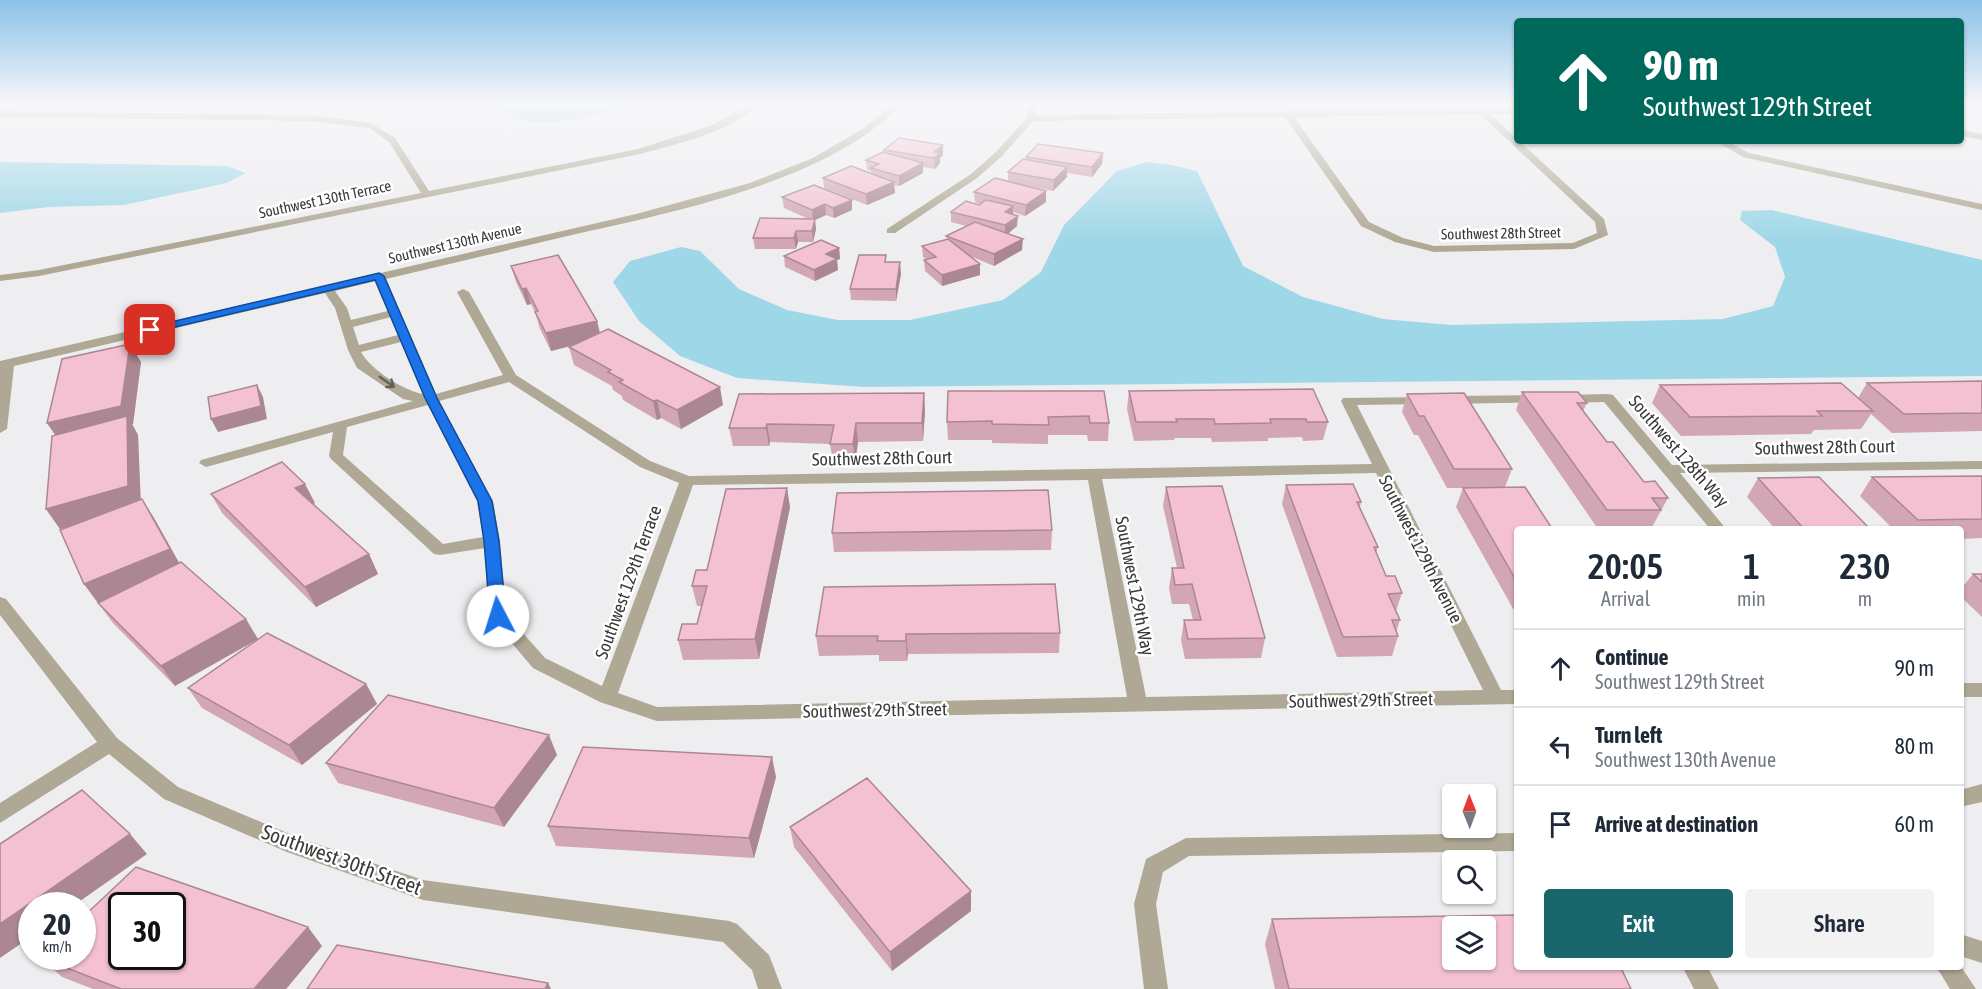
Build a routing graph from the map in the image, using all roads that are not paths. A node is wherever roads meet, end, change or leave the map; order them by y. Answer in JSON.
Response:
{"nodes":[{"id":1,"x":399,"y":150,"type":"edge"},
{"id":2,"x":643,"y":150,"type":"edge"},
{"id":3,"x":833,"y":150,"type":"edge"},
{"id":4,"x":1002,"y":150,"type":"edge"},
{"id":5,"x":1313,"y":150,"type":"edge"},
{"id":6,"x":1524,"y":150,"type":"edge"},
{"id":7,"x":1737,"y":150,"type":"edge"},
{"id":8,"x":426,"y":193,"type":"junction"},
{"id":9,"x":1982,"y":207,"type":"edge"},
{"id":10,"x":891,"y":231,"type":"dead end"},
{"id":11,"x":379,"y":276,"type":"junction"},
{"id":12,"x":0,"y":278,"type":"edge"},
{"id":13,"x":328,"y":288,"type":"junction"},
{"id":14,"x":463,"y":292,"type":"dead end"},
{"id":15,"x":394,"y":313,"type":"junction"},
{"id":16,"x":345,"y":325,"type":"junction"},
{"id":17,"x":405,"y":337,"type":"junction"},
{"id":18,"x":354,"y":350,"type":"junction"},
{"id":19,"x":4,"y":364,"type":"edge"},
{"id":20,"x":511,"y":377,"type":"junction"},
{"id":21,"x":431,"y":398,"type":"junction"},
{"id":22,"x":1608,"y":399,"type":"joint"},
{"id":23,"x":341,"y":424,"type":"junction"},
{"id":24,"x":0,"y":429,"type":"edge"},
{"id":25,"x":206,"y":463,"type":"dead end"},
{"id":26,"x":1982,"y":465,"type":"edge"},
{"id":27,"x":1380,"y":468,"type":"junction"},
{"id":28,"x":1669,"y":469,"type":"junction"},
{"id":29,"x":1094,"y":475,"type":"junction"},
{"id":30,"x":687,"y":481,"type":"junction"},
{"id":31,"x":1717,"y":526,"type":"edge"},
{"id":32,"x":492,"y":541,"type":"junction"},
{"id":33,"x":0,"y":603,"type":"edge"},
{"id":34,"x":1964,"y":690,"type":"edge"},
{"id":35,"x":1982,"y":690,"type":"edge"},
{"id":36,"x":607,"y":697,"type":"junction"},
{"id":37,"x":1495,"y":697,"type":"junction"},
{"id":38,"x":1514,"y":697,"type":"edge"},
{"id":39,"x":1138,"y":705,"type":"junction"},
{"id":40,"x":110,"y":744,"type":"junction"},
{"id":41,"x":1982,"y":793,"type":"edge"},
{"id":42,"x":1964,"y":798,"type":"edge"},
{"id":43,"x":0,"y":814,"type":"edge"},
{"id":44,"x":1514,"y":842,"type":"edge"},
{"id":45,"x":1964,"y":946,"type":"edge"},
{"id":46,"x":1982,"y":952,"type":"edge"},
{"id":47,"x":1696,"y":970,"type":"edge"},
{"id":48,"x":1950,"y":970,"type":"edge"},
{"id":49,"x":770,"y":989,"type":"edge"},
{"id":50,"x":1156,"y":989,"type":"edge"},
{"id":51,"x":1707,"y":989,"type":"edge"},
{"id":52,"x":1964,"y":989,"type":"edge"}],
"edges":[{"from":1,"to":8,"type":"street"},
{"from":2,"to":8,"type":"street","name":"Southwest 130th Terrace"},
{"from":3,"to":11,"type":"street","name":"Southwest 130th Avenue"},
{"from":4,"to":10,"type":"street"},
{"from":5,"to":6,"type":"street","name":"Southwest 28th Street"},
{"from":7,"to":9,"type":"street"},
{"from":8,"to":12,"type":"street","name":"Southwest 130th Terrace"},
{"from":11,"to":13,"type":"street","name":"Southwest 130th Avenue"},
{"from":11,"to":15,"type":"street","name":"Southwest 29th Street"},
{"from":13,"to":16,"type":"street"},
{"from":13,"to":19,"type":"street","name":"Southwest 130th Avenue"},
{"from":14,"to":20,"type":"street","name":"Southwest 28th Court"},
{"from":15,"to":16,"type":"street"},
{"from":15,"to":17,"type":"street","name":"Southwest 29th Street"},
{"from":16,"to":18,"type":"street"},
{"from":17,"to":18,"type":"street"},
{"from":17,"to":21,"type":"street","name":"Southwest 29th Street"},
{"from":18,"to":21,"type":"street","one_way":true},
{"from":19,"to":24,"type":"street"},
{"from":20,"to":21,"type":"street"},
{"from":20,"to":30,"type":"street","name":"Southwest 28th Court"},
{"from":21,"to":23,"type":"street"},
{"from":21,"to":32,"type":"street","name":"Southwest 29th Street"},
{"from":22,"to":27,"type":"street","name":"Southwest 129th Avenue"},
{"from":22,"to":28,"type":"street","name":"Southwest 128th Way"},
{"from":23,"to":25,"type":"street"},
{"from":23,"to":32,"type":"street"},
{"from":26,"to":28,"type":"street","name":"Southwest 28th Court"},
{"from":27,"to":29,"type":"street","name":"Southwest 28th Court"},
{"from":27,"to":37,"type":"street","name":"Southwest 129th Avenue"},
{"from":28,"to":31,"type":"street","name":"Southwest 128th Way"},
{"from":29,"to":30,"type":"street","name":"Southwest 28th Court"},
{"from":29,"to":39,"type":"street","name":"Southwest 129th Way"},
{"from":30,"to":36,"type":"street","name":"Southwest 129th Terrace"},
{"from":32,"to":36,"type":"street","name":"Southwest 29th Street"},
{"from":33,"to":40,"type":"street","name":"Southwest 30th Street"},
{"from":34,"to":35,"type":"street"},
{"from":36,"to":39,"type":"street","name":"Southwest 29th Street"},
{"from":37,"to":38,"type":"street","name":"Southwest 29th Street"},
{"from":37,"to":39,"type":"street","name":"Southwest 29th Street"},
{"from":40,"to":43,"type":"street"},
{"from":40,"to":49,"type":"street","name":"Southwest 30th Street"},
{"from":41,"to":42,"type":"street"},
{"from":44,"to":50,"type":"street"},
{"from":45,"to":46,"type":"street"},
{"from":47,"to":51,"type":"street"},
{"from":48,"to":52,"type":"street"}]}
